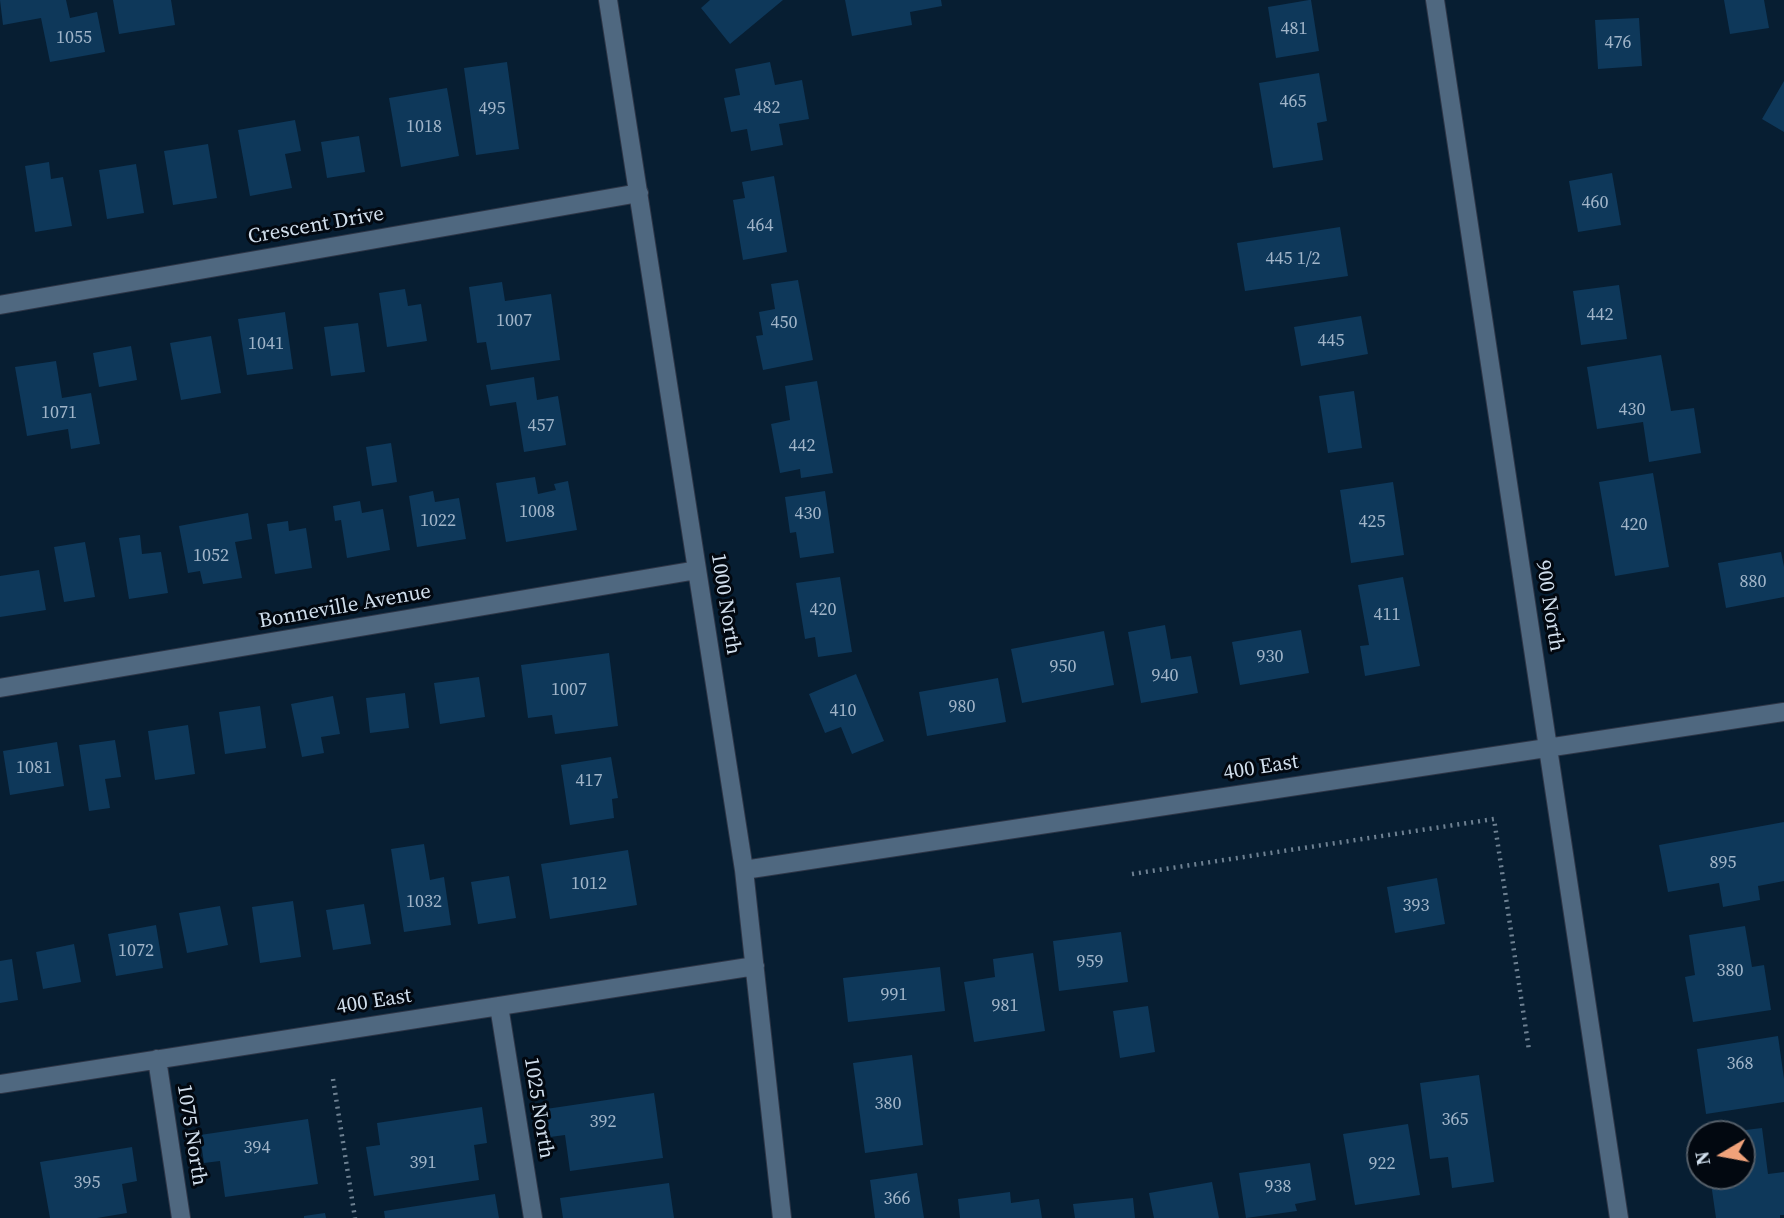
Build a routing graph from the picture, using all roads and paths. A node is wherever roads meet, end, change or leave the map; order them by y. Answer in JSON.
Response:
{"nodes":[{"id":1,"x":608,"y":0,"type":"edge"},
{"id":2,"x":1435,"y":0,"type":"edge"},
{"id":3,"x":639,"y":193,"type":"junction"},
{"id":4,"x":0,"y":305,"type":"edge"},
{"id":5,"x":697,"y":570,"type":"junction"},
{"id":6,"x":0,"y":688,"type":"edge"},
{"id":7,"x":1784,"y":712,"type":"edge"},
{"id":8,"x":1547,"y":747,"type":"junction"},
{"id":9,"x":744,"y":870,"type":"junction"},
{"id":10,"x":1132,"y":874,"type":"dead end"},
{"id":11,"x":755,"y":966,"type":"junction"},
{"id":12,"x":499,"y":1006,"type":"junction"},
{"id":13,"x":1528,"y":1051,"type":"dead end"},
{"id":14,"x":157,"y":1059,"type":"junction"},
{"id":15,"x":333,"y":1079,"type":"dead end"},
{"id":16,"x":0,"y":1084,"type":"edge"},
{"id":17,"x":181,"y":1218,"type":"edge"},
{"id":18,"x":355,"y":1218,"type":"edge"},
{"id":19,"x":533,"y":1218,"type":"edge"},
{"id":20,"x":782,"y":1218,"type":"edge"},
{"id":21,"x":1619,"y":1218,"type":"edge"}],
"edges":[{"from":1,"to":3,"type":"street","name":"1000 North"},
{"from":2,"to":8,"type":"street","name":"900 North"},
{"from":3,"to":4,"type":"street","name":"Crescent Drive"},
{"from":3,"to":5,"type":"street","name":"1000 North"},
{"from":5,"to":6,"type":"street","name":"Bonneville Avenue"},
{"from":5,"to":9,"type":"street","name":"1000 North"},
{"from":7,"to":8,"type":"street","name":"400 East"},
{"from":8,"to":9,"type":"street","name":"400 East"},
{"from":8,"to":21,"type":"street","name":"900 North"},
{"from":9,"to":11,"type":"street","name":"1000 North"},
{"from":10,"to":13,"type":"path"},
{"from":11,"to":12,"type":"street","name":"400 East"},
{"from":11,"to":20,"type":"street","name":"1000 North"},
{"from":12,"to":14,"type":"street","name":"400 East"},
{"from":12,"to":19,"type":"street","name":"1025 North"},
{"from":14,"to":16,"type":"street","name":"400 East"},
{"from":14,"to":17,"type":"street","name":"1075 North"},
{"from":15,"to":18,"type":"path"}]}
